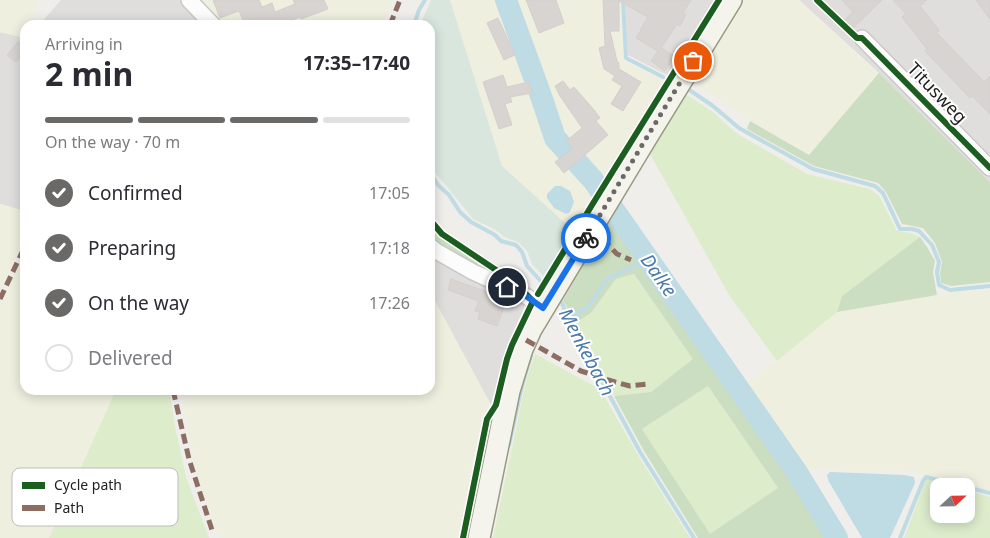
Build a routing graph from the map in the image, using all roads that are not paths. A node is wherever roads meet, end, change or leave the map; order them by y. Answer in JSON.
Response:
{"nodes":[{"id":1,"x":189,"y":0,"type":"edge"},
{"id":2,"x":731,"y":0,"type":"edge"},
{"id":3,"x":208,"y":20,"type":"edge"},
{"id":4,"x":862,"y":38,"type":"dead end"},
{"id":5,"x":990,"y":168,"type":"edge"},
{"id":6,"x":435,"y":250,"type":"edge"},
{"id":7,"x":545,"y":306,"type":"junction"},
{"id":8,"x":479,"y":538,"type":"edge"}],
"edges":[{"from":1,"to":3,"type":"street"},
{"from":2,"to":7,"type":"main road"},
{"from":4,"to":5,"type":"street","name":"Titusweg"},
{"from":6,"to":7,"type":"street"},
{"from":7,"to":8,"type":"main road"}]}
